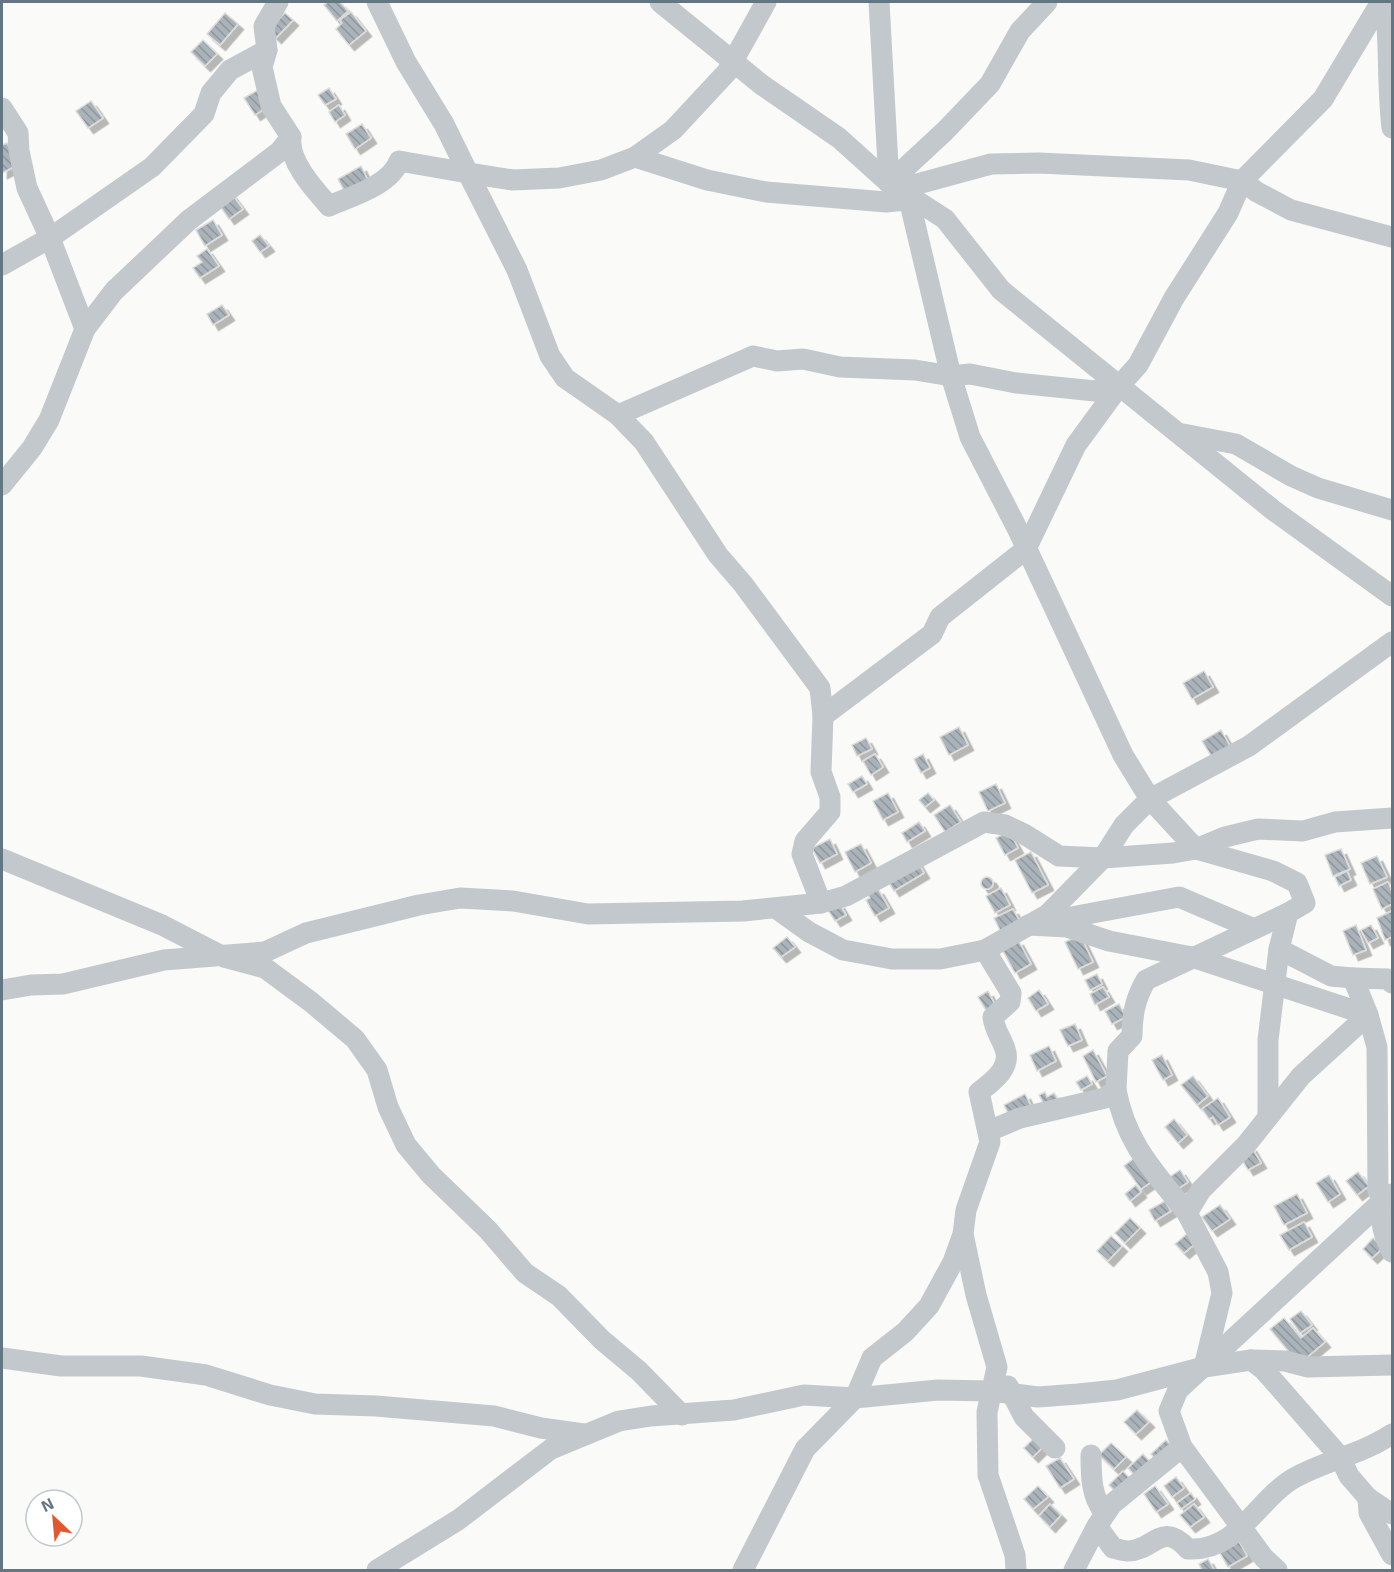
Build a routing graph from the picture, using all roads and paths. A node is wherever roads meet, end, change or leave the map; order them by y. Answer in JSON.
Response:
{"nodes":[{"id":1,"x":278,"y":2,"type":"edge"},
{"id":2,"x":377,"y":2,"type":"edge"},
{"id":3,"x":660,"y":2,"type":"edge"},
{"id":4,"x":766,"y":2,"type":"edge"},
{"id":5,"x":879,"y":2,"type":"edge"},
{"id":6,"x":1047,"y":2,"type":"edge"},
{"id":7,"x":1381,"y":2,"type":"edge"},
{"id":8,"x":1385,"y":2,"type":"edge"},
{"id":9,"x":264,"y":58,"type":"junction"},
{"id":10,"x":733,"y":61,"type":"junction"},
{"id":11,"x":2,"y":108,"type":"edge"},
{"id":12,"x":1392,"y":128,"type":"edge"},
{"id":13,"x":291,"y":137,"type":"junction"},
{"id":14,"x":635,"y":157,"type":"junction"},
{"id":15,"x":468,"y":173,"type":"junction"},
{"id":16,"x":1242,"y":181,"type":"junction"},
{"id":17,"x":889,"y":183,"type":"junction"},
{"id":18,"x":910,"y":198,"type":"junction"},
{"id":19,"x":1392,"y":237,"type":"edge"},
{"id":20,"x":50,"y":238,"type":"junction"},
{"id":21,"x":2,"y":265,"type":"edge"},
{"id":22,"x":85,"y":329,"type":"junction"},
{"id":23,"x":951,"y":376,"type":"junction"},
{"id":24,"x":1120,"y":385,"type":"junction"},
{"id":25,"x":618,"y":416,"type":"junction"},
{"id":26,"x":1180,"y":433,"type":"junction"},
{"id":27,"x":2,"y":485,"type":"edge"},
{"id":28,"x":1392,"y":510,"type":"edge"},
{"id":29,"x":1026,"y":549,"type":"junction"},
{"id":30,"x":1392,"y":596,"type":"edge"},
{"id":31,"x":1392,"y":642,"type":"edge"},
{"id":32,"x":823,"y":716,"type":"junction"},
{"id":33,"x":1150,"y":799,"type":"junction"},
{"id":34,"x":1392,"y":818,"type":"edge"},
{"id":35,"x":1196,"y":849,"type":"junction"},
{"id":36,"x":1103,"y":858,"type":"junction"},
{"id":37,"x":2,"y":859,"type":"edge"},
{"id":38,"x":821,"y":903,"type":"junction"},
{"id":39,"x":777,"y":909,"type":"junction"},
{"id":40,"x":1288,"y":913,"type":"junction"},
{"id":41,"x":1028,"y":925,"type":"junction"},
{"id":42,"x":1254,"y":929,"type":"junction"},
{"id":43,"x":1279,"y":948,"type":"junction"},
{"id":44,"x":985,"y":950,"type":"junction"},
{"id":45,"x":224,"y":957,"type":"junction"},
{"id":46,"x":1192,"y":957,"type":"junction"},
{"id":47,"x":1353,"y":978,"type":"junction"},
{"id":48,"x":1392,"y":983,"type":"edge"},
{"id":49,"x":1275,"y":985,"type":"junction"},
{"id":50,"x":2,"y":990,"type":"edge"},
{"id":51,"x":1368,"y":1015,"type":"junction"},
{"id":52,"x":1116,"y":1090,"type":"junction"},
{"id":53,"x":1268,"y":1114,"type":"junction"},
{"id":54,"x":989,"y":1131,"type":"junction"},
{"id":55,"x":1391,"y":1195,"type":"edge"},
{"id":56,"x":1187,"y":1213,"type":"junction"},
{"id":57,"x":963,"y":1234,"type":"junction"},
{"id":58,"x":1392,"y":1251,"type":"edge"},
{"id":59,"x":2,"y":1358,"type":"edge"},
{"id":60,"x":1251,"y":1360,"type":"junction"},
{"id":61,"x":1392,"y":1365,"type":"edge"},
{"id":62,"x":997,"y":1367,"type":"junction"},
{"id":63,"x":1204,"y":1367,"type":"junction"},
{"id":64,"x":991,"y":1391,"type":"junction"},
{"id":65,"x":1012,"y":1394,"type":"junction"},
{"id":66,"x":855,"y":1398,"type":"junction"},
{"id":67,"x":682,"y":1415,"type":"junction"},
{"id":68,"x":585,"y":1434,"type":"junction"},
{"id":69,"x":1392,"y":1434,"type":"edge"},
{"id":70,"x":1182,"y":1447,"type":"junction"},
{"id":71,"x":1055,"y":1448,"type":"dead end"},
{"id":72,"x":1090,"y":1455,"type":"dead end"},
{"id":73,"x":1340,"y":1457,"type":"junction"},
{"id":74,"x":1368,"y":1498,"type":"junction"},
{"id":75,"x":1392,"y":1514,"type":"edge"},
{"id":76,"x":1101,"y":1520,"type":"junction"},
{"id":77,"x":1243,"y":1526,"type":"junction"},
{"id":78,"x":1392,"y":1555,"type":"edge"},
{"id":79,"x":377,"y":1570,"type":"edge"},
{"id":80,"x":743,"y":1570,"type":"edge"},
{"id":81,"x":1016,"y":1570,"type":"edge"},
{"id":82,"x":1074,"y":1570,"type":"edge"},
{"id":83,"x":1277,"y":1570,"type":"edge"}],
"edges":[{"from":1,"to":9,"type":"street"},
{"from":2,"to":15,"type":"street"},
{"from":3,"to":10,"type":"street"},
{"from":4,"to":10,"type":"street"},
{"from":5,"to":17,"type":"street"},
{"from":6,"to":17,"type":"street"},
{"from":7,"to":16,"type":"street"},
{"from":8,"to":12,"type":"street"},
{"from":9,"to":13,"type":"street"},
{"from":9,"to":20,"type":"street"},
{"from":10,"to":14,"type":"street"},
{"from":10,"to":17,"type":"street"},
{"from":11,"to":20,"type":"street"},
{"from":13,"to":15,"type":"street"},
{"from":13,"to":22,"type":"street"},
{"from":14,"to":15,"type":"street"},
{"from":14,"to":18,"type":"street"},
{"from":15,"to":25,"type":"street"},
{"from":16,"to":17,"type":"street"},
{"from":16,"to":19,"type":"street"},
{"from":16,"to":24,"type":"street"},
{"from":17,"to":18,"type":"street"},
{"from":18,"to":23,"type":"street"},
{"from":18,"to":24,"type":"street"},
{"from":20,"to":21,"type":"street"},
{"from":20,"to":22,"type":"street"},
{"from":22,"to":27,"type":"street"},
{"from":23,"to":24,"type":"street"},
{"from":23,"to":25,"type":"street"},
{"from":23,"to":29,"type":"street"},
{"from":24,"to":26,"type":"street"},
{"from":24,"to":29,"type":"street"},
{"from":25,"to":32,"type":"street"},
{"from":26,"to":28,"type":"street"},
{"from":26,"to":30,"type":"street"},
{"from":29,"to":32,"type":"street"},
{"from":29,"to":33,"type":"street"},
{"from":31,"to":33,"type":"street"},
{"from":32,"to":38,"type":"street"},
{"from":33,"to":35,"type":"street"},
{"from":33,"to":36,"type":"street"},
{"from":34,"to":35,"type":"street"},
{"from":35,"to":36,"type":"street"},
{"from":35,"to":40,"type":"street"},
{"from":36,"to":38,"type":"street"},
{"from":36,"to":41,"type":"street"},
{"from":37,"to":45,"type":"street"},
{"from":38,"to":39,"type":"street"},
{"from":39,"to":44,"type":"street"},
{"from":39,"to":45,"type":"street"},
{"from":40,"to":42,"type":"street"},
{"from":40,"to":43,"type":"street"},
{"from":41,"to":42,"type":"street"},
{"from":41,"to":44,"type":"street"},
{"from":41,"to":46,"type":"street"},
{"from":42,"to":46,"type":"street"},
{"from":43,"to":47,"type":"street"},
{"from":43,"to":49,"type":"street"},
{"from":44,"to":54,"type":"street"},
{"from":45,"to":50,"type":"street"},
{"from":45,"to":67,"type":"street"},
{"from":46,"to":49,"type":"street"},
{"from":46,"to":52,"type":"street"},
{"from":47,"to":48,"type":"street"},
{"from":47,"to":51,"type":"street"},
{"from":49,"to":51,"type":"street"},
{"from":49,"to":53,"type":"street"},
{"from":51,"to":53,"type":"street"},
{"from":51,"to":55,"type":"street"},
{"from":52,"to":54,"type":"street"},
{"from":52,"to":56,"type":"street"},
{"from":53,"to":56,"type":"street"},
{"from":54,"to":57,"type":"street"},
{"from":55,"to":58,"type":"street"},
{"from":55,"to":63,"type":"street"},
{"from":56,"to":63,"type":"street"},
{"from":57,"to":62,"type":"street"},
{"from":57,"to":66,"type":"street"},
{"from":59,"to":68,"type":"street"},
{"from":60,"to":61,"type":"street"},
{"from":60,"to":63,"type":"street"},
{"from":60,"to":73,"type":"street"},
{"from":62,"to":64,"type":"street"},
{"from":62,"to":65,"type":"street"},
{"from":63,"to":65,"type":"street"},
{"from":63,"to":70,"type":"street"},
{"from":64,"to":65,"type":"street"},
{"from":64,"to":66,"type":"street"},
{"from":64,"to":81,"type":"street"},
{"from":65,"to":71,"type":"street"},
{"from":66,"to":67,"type":"street"},
{"from":66,"to":80,"type":"street"},
{"from":67,"to":68,"type":"street"},
{"from":68,"to":79,"type":"street"},
{"from":69,"to":73,"type":"street"},
{"from":70,"to":76,"type":"street"},
{"from":70,"to":77,"type":"street"},
{"from":72,"to":76,"type":"street"},
{"from":73,"to":74,"type":"street"},
{"from":73,"to":77,"type":"street"},
{"from":74,"to":75,"type":"street"},
{"from":74,"to":78,"type":"street"},
{"from":76,"to":77,"type":"street"},
{"from":76,"to":82,"type":"street"},
{"from":77,"to":83,"type":"street"}]}
